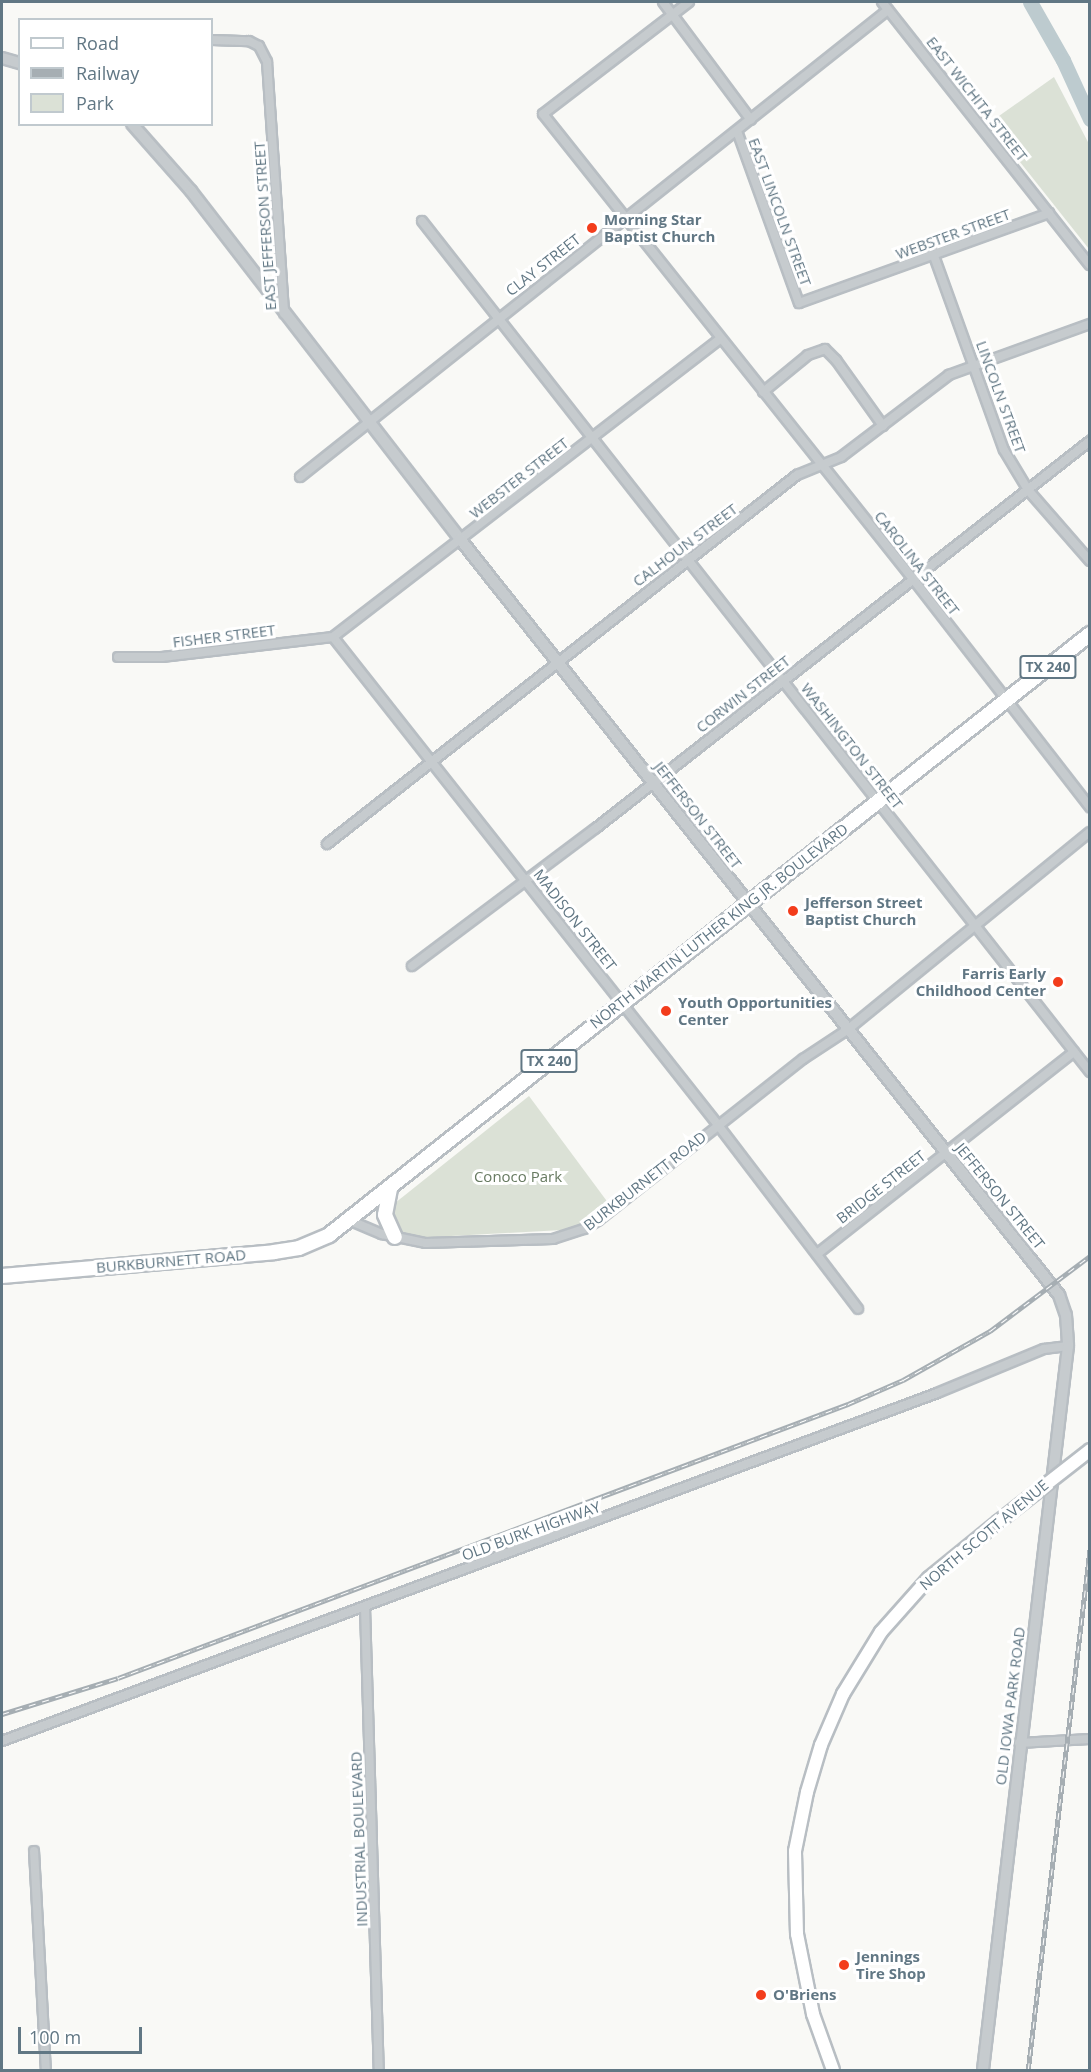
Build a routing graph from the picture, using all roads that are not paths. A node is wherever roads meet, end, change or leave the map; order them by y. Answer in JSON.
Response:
{"nodes":[{"id":1,"x":663,"y":2,"type":"edge"},
{"id":2,"x":689,"y":2,"type":"edge"},
{"id":3,"x":882,"y":2,"type":"edge"},
{"id":4,"x":888,"y":10,"type":"junction"},
{"id":5,"x":673,"y":15,"type":"junction"},
{"id":6,"x":213,"y":40,"type":"edge"},
{"id":7,"x":2,"y":58,"type":"edge"},
{"id":8,"x":17,"y":61,"type":"edge"},
{"id":9,"x":751,"y":120,"type":"junction"},
{"id":10,"x":134,"y":126,"type":"edge"},
{"id":11,"x":737,"y":131,"type":"junction"},
{"id":12,"x":1049,"y":213,"type":"junction"},
{"id":13,"x":624,"y":218,"type":"junction"},
{"id":14,"x":422,"y":221,"type":"dead end"},
{"id":15,"x":934,"y":256,"type":"junction"},
{"id":16,"x":1089,"y":265,"type":"edge"},
{"id":17,"x":799,"y":303,"type":"joint"},
{"id":18,"x":284,"y":313,"type":"junction"},
{"id":19,"x":497,"y":318,"type":"junction"},
{"id":20,"x":1089,"y":324,"type":"edge"},
{"id":21,"x":720,"y":339,"type":"junction"},
{"id":22,"x":975,"y":365,"type":"junction"},
{"id":23,"x":763,"y":392,"type":"junction"},
{"id":24,"x":368,"y":421,"type":"junction"},
{"id":25,"x":883,"y":426,"type":"junction"},
{"id":26,"x":592,"y":438,"type":"junction"},
{"id":27,"x":1089,"y":441,"type":"edge"},
{"id":28,"x":821,"y":464,"type":"junction"},
{"id":29,"x":300,"y":477,"type":"dead end"},
{"id":30,"x":1028,"y":490,"type":"junction"},
{"id":31,"x":460,"y":539,"type":"junction"},
{"id":32,"x":687,"y":560,"type":"junction"},
{"id":33,"x":1089,"y":561,"type":"edge"},
{"id":34,"x":913,"y":579,"type":"junction"},
{"id":35,"x":1089,"y":634,"type":"edge"},
{"id":36,"x":333,"y":637,"type":"junction"},
{"id":37,"x":118,"y":657,"type":"dead end"},
{"id":38,"x":557,"y":662,"type":"junction"},
{"id":39,"x":783,"y":681,"type":"junction"},
{"id":40,"x":1007,"y":700,"type":"junction"},
{"id":41,"x":432,"y":760,"type":"junction"},
{"id":42,"x":653,"y":783,"type":"junction"},
{"id":43,"x":878,"y":800,"type":"junction"},
{"id":44,"x":1089,"y":807,"type":"edge"},
{"id":45,"x":1089,"y":832,"type":"edge"},
{"id":46,"x":327,"y":844,"type":"dead end"},
{"id":47,"x":527,"y":881,"type":"junction"},
{"id":48,"x":748,"y":903,"type":"junction"},
{"id":49,"x":975,"y":927,"type":"junction"},
{"id":50,"x":412,"y":966,"type":"dead end"},
{"id":51,"x":622,"y":1003,"type":"junction"},
{"id":52,"x":847,"y":1029,"type":"junction"},
{"id":53,"x":1074,"y":1052,"type":"junction"},
{"id":54,"x":1089,"y":1072,"type":"edge"},
{"id":55,"x":718,"y":1125,"type":"junction"},
{"id":56,"x":946,"y":1153,"type":"junction"},
{"id":57,"x":390,"y":1190,"type":"junction"},
{"id":58,"x":351,"y":1221,"type":"junction"},
{"id":59,"x":395,"y":1237,"type":"junction"},
{"id":60,"x":817,"y":1254,"type":"junction"},
{"id":61,"x":2,"y":1276,"type":"edge"},
{"id":62,"x":858,"y":1309,"type":"dead end"},
{"id":63,"x":1068,"y":1346,"type":"junction"},
{"id":64,"x":1089,"y":1450,"type":"edge"},
{"id":65,"x":365,"y":1607,"type":"junction"},
{"id":66,"x":1089,"y":1739,"type":"edge"},
{"id":67,"x":2,"y":1741,"type":"edge"},
{"id":68,"x":1019,"y":1743,"type":"junction"},
{"id":69,"x":34,"y":1851,"type":"dead end"},
{"id":70,"x":46,"y":2070,"type":"edge"},
{"id":71,"x":379,"y":2070,"type":"edge"},
{"id":72,"x":832,"y":2070,"type":"edge"},
{"id":73,"x":983,"y":2070,"type":"edge"}],
"edges":[{"from":1,"to":5,"type":"street","name":"EAST LINCOLN STREET"},
{"from":2,"to":5,"type":"street"},
{"from":3,"to":4,"type":"street","name":"EAST WICHITA STREET"},
{"from":4,"to":9,"type":"street","name":"CLAY STREET"},
{"from":4,"to":12,"type":"street","name":"EAST WICHITA STREET"},
{"from":5,"to":9,"type":"street","name":"EAST LINCOLN STREET"},
{"from":5,"to":13,"type":"street","name":"CAROLINA STREET"},
{"from":6,"to":18,"type":"street","name":"EAST JEFFERSON STREET"},
{"from":7,"to":8,"type":"street"},
{"from":9,"to":11,"type":"street","name":"CLAY STREET"},
{"from":10,"to":18,"type":"street"},
{"from":11,"to":13,"type":"street","name":"CLAY STREET"},
{"from":11,"to":17,"type":"street","name":"EAST LINCOLN STREET"},
{"from":12,"to":15,"type":"street","name":"WEBSTER STREET"},
{"from":12,"to":16,"type":"street","name":"EAST WICHITA STREET"},
{"from":13,"to":19,"type":"street","name":"CLAY STREET"},
{"from":13,"to":21,"type":"street","name":"CAROLINA STREET"},
{"from":14,"to":19,"type":"street","name":"WASHINGTON STREET"},
{"from":15,"to":17,"type":"street","name":"WEBSTER STREET"},
{"from":15,"to":22,"type":"street","name":"LINCOLN STREET"},
{"from":18,"to":24,"type":"street","name":"EAST JEFFERSON STREET"},
{"from":19,"to":24,"type":"street","name":"CLAY STREET"},
{"from":19,"to":26,"type":"street","name":"WASHINGTON STREET"},
{"from":20,"to":22,"type":"street","name":"CALHOUN STREET"},
{"from":21,"to":23,"type":"street","name":"CAROLINA STREET"},
{"from":21,"to":26,"type":"street","name":"WEBSTER STREET"},
{"from":22,"to":25,"type":"street","name":"CALHOUN STREET"},
{"from":22,"to":30,"type":"street","name":"LINCOLN STREET"},
{"from":23,"to":25,"type":"street"},
{"from":23,"to":28,"type":"street","name":"CAROLINA STREET"},
{"from":24,"to":29,"type":"street","name":"CLAY STREET"},
{"from":24,"to":31,"type":"street","name":"EAST JEFFERSON STREET"},
{"from":25,"to":28,"type":"street","name":"CALHOUN STREET"},
{"from":26,"to":31,"type":"street","name":"WEBSTER STREET"},
{"from":26,"to":32,"type":"street","name":"WASHINGTON STREET"},
{"from":27,"to":30,"type":"street","name":"CORWIN STREET"},
{"from":28,"to":32,"type":"street","name":"CALHOUN STREET"},
{"from":28,"to":34,"type":"street","name":"CAROLINA STREET"},
{"from":30,"to":33,"type":"street","name":"LINCOLN STREET"},
{"from":30,"to":34,"type":"street","name":"CORWIN STREET"},
{"from":31,"to":36,"type":"street","name":"WEBSTER STREET"},
{"from":31,"to":38,"type":"street","name":"JEFFERSON STREET"},
{"from":32,"to":38,"type":"street","name":"CALHOUN STREET"},
{"from":32,"to":39,"type":"street","name":"WASHINGTON STREET"},
{"from":34,"to":39,"type":"street","name":"CORWIN STREET"},
{"from":34,"to":40,"type":"street","name":"CAROLINA STREET"},
{"from":35,"to":40,"type":"main road","name":"NORTH MARTIN LUTHER KING JR. BOULEVARD","number":"TX 240"},
{"from":36,"to":37,"type":"street","name":"FISHER STREET"},
{"from":36,"to":41,"type":"street","name":"MADISON STREET"},
{"from":38,"to":41,"type":"street","name":"CALHOUN STREET"},
{"from":38,"to":42,"type":"street","name":"JEFFERSON STREET"},
{"from":39,"to":42,"type":"street","name":"CORWIN STREET"},
{"from":39,"to":43,"type":"street","name":"WASHINGTON STREET"},
{"from":40,"to":43,"type":"main road","name":"NORTH MARTIN LUTHER KING JR. BOULEVARD","number":"TX 240"},
{"from":40,"to":44,"type":"street","name":"CAROLINA STREET"},
{"from":41,"to":46,"type":"street","name":"CALHOUN STREET"},
{"from":41,"to":47,"type":"street","name":"MADISON STREET"},
{"from":42,"to":47,"type":"street","name":"CORWIN STREET"},
{"from":42,"to":48,"type":"street","name":"JEFFERSON STREET"},
{"from":43,"to":48,"type":"main road","name":"NORTH MARTIN LUTHER KING JR. BOULEVARD","number":"TX 240"},
{"from":43,"to":49,"type":"street","name":"WASHINGTON STREET"},
{"from":45,"to":49,"type":"street","name":"BURKBURNETT ROAD"},
{"from":47,"to":50,"type":"street","name":"CORWIN STREET"},
{"from":47,"to":51,"type":"street","name":"MADISON STREET"},
{"from":48,"to":51,"type":"main road","name":"NORTH MARTIN LUTHER KING JR. BOULEVARD","number":"TX 240"},
{"from":48,"to":52,"type":"street","name":"JEFFERSON STREET"},
{"from":49,"to":52,"type":"street","name":"BURKBURNETT ROAD"},
{"from":49,"to":53,"type":"street","name":"WASHINGTON STREET"},
{"from":51,"to":55,"type":"street","name":"MADISON STREET"},
{"from":51,"to":57,"type":"main road","name":"NORTH MARTIN LUTHER KING JR. BOULEVARD","number":"TX 240"},
{"from":52,"to":55,"type":"street","name":"BURKBURNETT ROAD"},
{"from":52,"to":56,"type":"street","name":"JEFFERSON STREET"},
{"from":53,"to":54,"type":"street","name":"WASHINGTON STREET"},
{"from":53,"to":56,"type":"street","name":"BRIDGE STREET"},
{"from":55,"to":59,"type":"street","name":"BURKBURNETT ROAD"},
{"from":55,"to":60,"type":"street","name":"MADISON STREET"},
{"from":56,"to":60,"type":"street","name":"BRIDGE STREET"},
{"from":56,"to":63,"type":"street","name":"JEFFERSON STREET"},
{"from":57,"to":58,"type":"main road","name":"NORTH MARTIN LUTHER KING JR. BOULEVARD","number":"TX 240"},
{"from":57,"to":59,"type":"main road"},
{"from":58,"to":59,"type":"street","name":"BURKBURNETT ROAD"},
{"from":58,"to":61,"type":"main road","name":"BURKBURNETT ROAD","number":"TX 240"},
{"from":60,"to":62,"type":"street","name":"MADISON STREET"},
{"from":63,"to":65,"type":"street","name":"OLD BURK HIGHWAY"},
{"from":63,"to":68,"type":"street","name":"OLD IOWA PARK ROAD"},
{"from":64,"to":72,"type":"main road","name":"NORTH SCOTT AVENUE","bridge":true},
{"from":65,"to":67,"type":"street","name":"OLD BURK HIGHWAY"},
{"from":65,"to":71,"type":"street","name":"INDUSTRIAL BOULEVARD"},
{"from":66,"to":68,"type":"street"},
{"from":68,"to":73,"type":"street","name":"OLD IOWA PARK ROAD"},
{"from":69,"to":70,"type":"street"}]}
